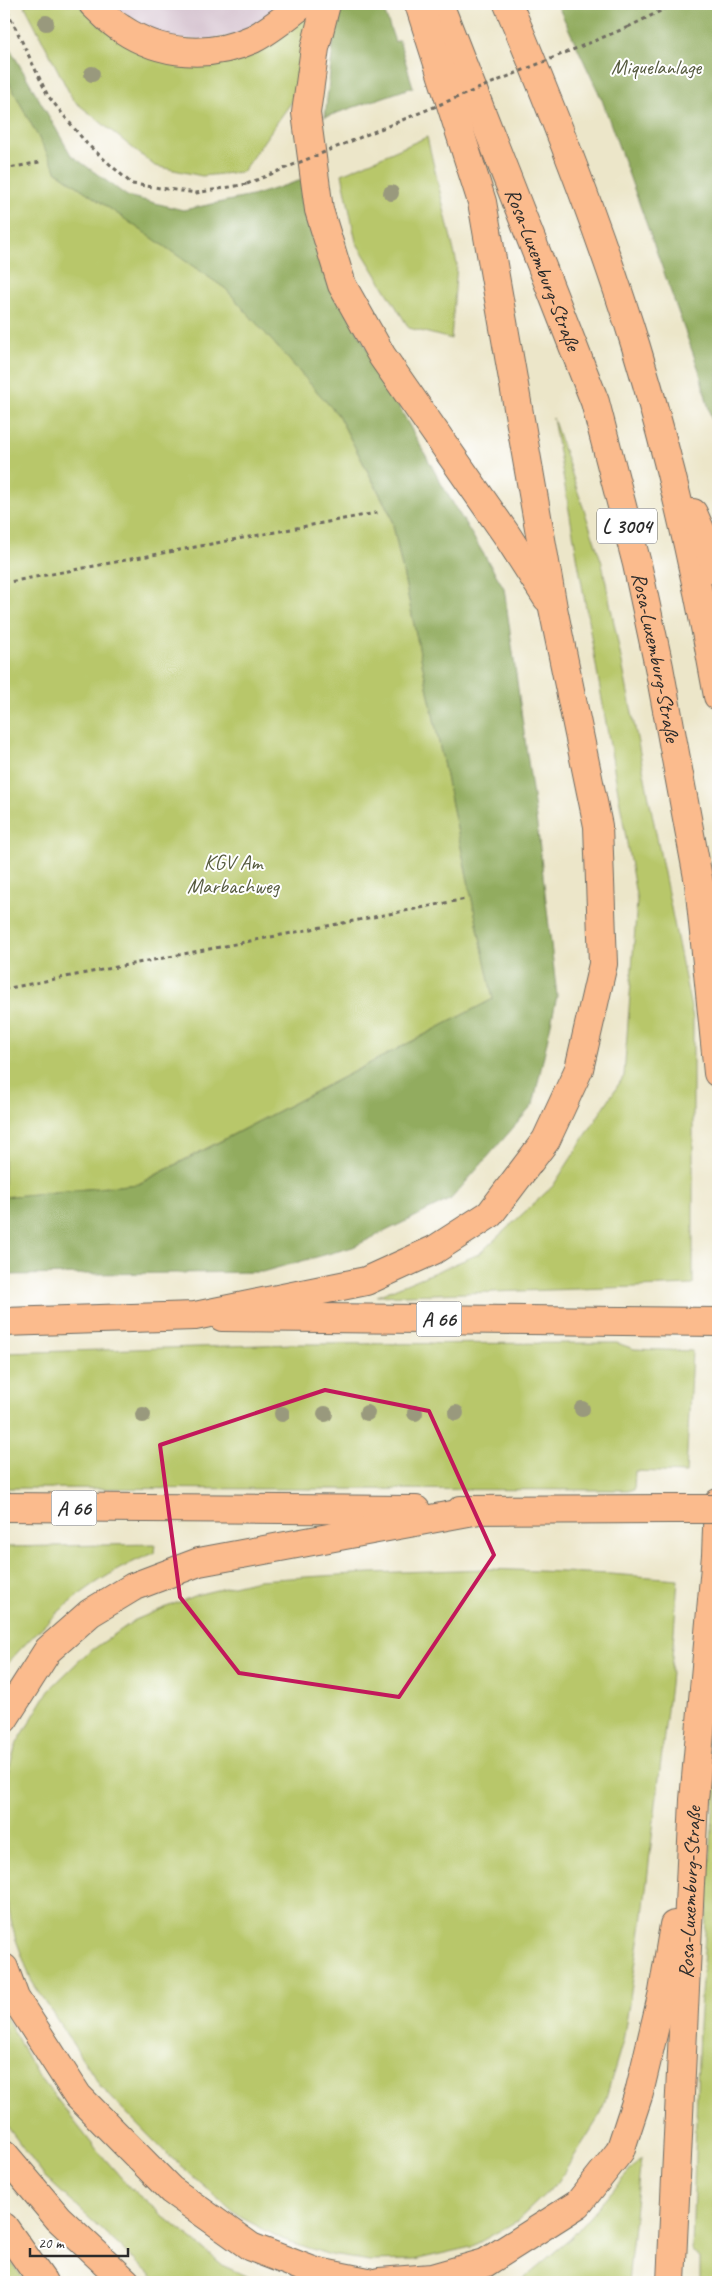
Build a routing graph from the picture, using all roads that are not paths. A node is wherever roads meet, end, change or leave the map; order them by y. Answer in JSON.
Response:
{"nodes":[{"id":1,"x":93,"y":4,"type":"edge"},
{"id":2,"x":303,"y":4,"type":"edge"},
{"id":3,"x":326,"y":4,"type":"edge"},
{"id":4,"x":419,"y":4,"type":"edge"},
{"id":5,"x":439,"y":4,"type":"edge"},
{"id":6,"x":508,"y":4,"type":"edge"},
{"id":7,"x":666,"y":454,"type":"junction"},
{"id":8,"x":718,"y":571,"type":"edge"},
{"id":9,"x":553,"y":608,"type":"junction"},
{"id":10,"x":718,"y":696,"type":"edge"},
{"id":11,"x":718,"y":1073,"type":"edge"},
{"id":12,"x":195,"y":1316,"type":"junction"},
{"id":13,"x":4,"y":1322,"type":"edge"},
{"id":14,"x":718,"y":1322,"type":"edge"},
{"id":15,"x":718,"y":1503,"type":"edge"},
{"id":16,"x":4,"y":1507,"type":"edge"},
{"id":17,"x":718,"y":1509,"type":"edge"},
{"id":18,"x":479,"y":1510,"type":"junction"},
{"id":19,"x":4,"y":1719,"type":"edge"},
{"id":20,"x":694,"y":1800,"type":"junction"},
{"id":21,"x":4,"y":1968,"type":"edge"},
{"id":22,"x":4,"y":2154,"type":"edge"},
{"id":23,"x":4,"y":2227,"type":"edge"},
{"id":24,"x":671,"y":2274,"type":"edge"},
{"id":25,"x":43,"y":2282,"type":"edge"},
{"id":26,"x":126,"y":2282,"type":"edge"},
{"id":27,"x":368,"y":2282,"type":"edge"},
{"id":28,"x":379,"y":2282,"type":"edge"}],
"edges":[{"from":1,"to":2,"type":"highway"},
{"from":3,"to":9,"type":"highway"},
{"from":4,"to":9,"type":"highway"},
{"from":5,"to":11,"type":"highway","name":"Rosa-Luxemburg-Straße","number":"L 3004"},
{"from":6,"to":7,"type":"highway","number":"L 3004"},
{"from":7,"to":8,"type":"highway"},
{"from":7,"to":10,"type":"highway","number":"L 3004"},
{"from":9,"to":12,"type":"highway"},
{"from":12,"to":13,"type":"highway","number":"A 66"},
{"from":12,"to":14,"type":"highway","number":"A 66"},
{"from":15,"to":20,"type":"highway","name":"Rosa-Luxemburg-Straße"},
{"from":16,"to":18,"type":"highway","number":"A 66"},
{"from":17,"to":18,"type":"highway","number":"A 66","bridge":true},
{"from":18,"to":19,"type":"highway"},
{"from":20,"to":24,"type":"highway","name":"Rosa-Luxemburg-Straße"},
{"from":20,"to":28,"type":"highway"},
{"from":21,"to":27,"type":"highway"},
{"from":22,"to":26,"type":"highway"},
{"from":23,"to":25,"type":"highway"}]}
